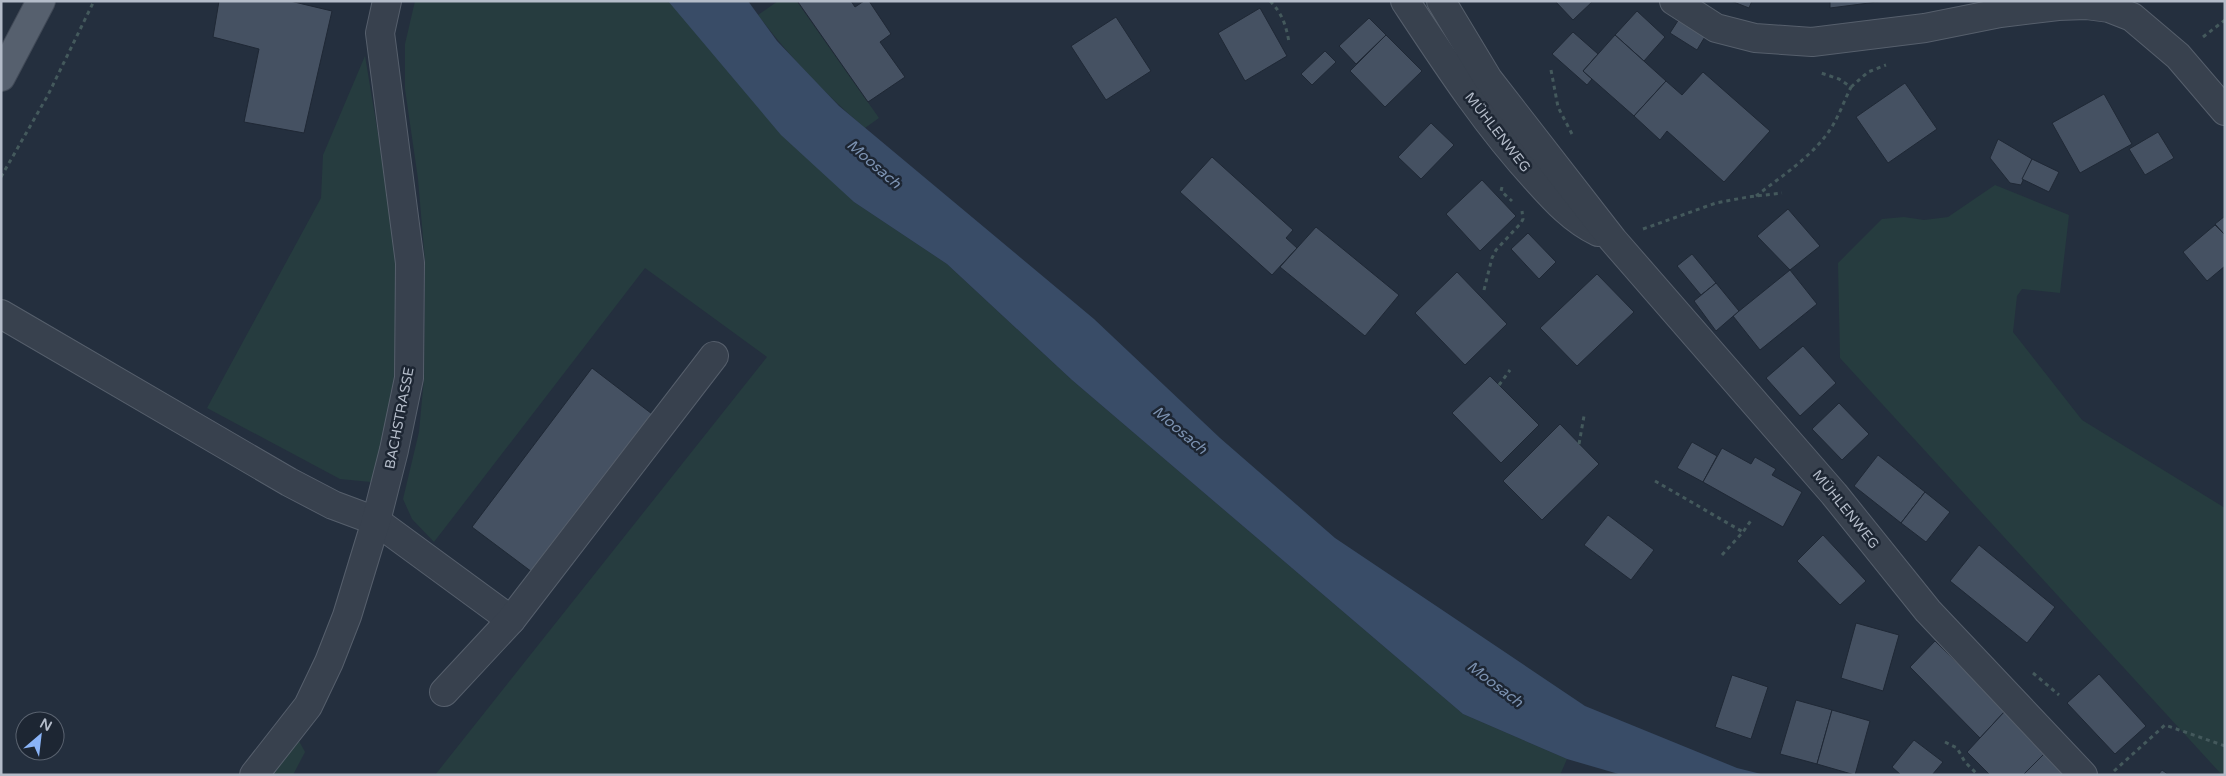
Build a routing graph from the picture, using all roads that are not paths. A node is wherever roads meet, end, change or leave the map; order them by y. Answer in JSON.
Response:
{"nodes":[{"id":1,"x":41,"y":1,"type":"edge"},
{"id":2,"x":387,"y":1,"type":"edge"},
{"id":3,"x":1405,"y":1,"type":"edge"},
{"id":4,"x":1441,"y":1,"type":"edge"},
{"id":5,"x":1674,"y":1,"type":"edge"},
{"id":6,"x":2128,"y":9,"type":"edge"},
{"id":7,"x":1,"y":77,"type":"edge"},
{"id":8,"x":2225,"y":111,"type":"edge"},
{"id":9,"x":1613,"y":240,"type":"junction"},
{"id":10,"x":1,"y":314,"type":"edge"},
{"id":11,"x":714,"y":356,"type":"dead end"},
{"id":12,"x":376,"y":521,"type":"junction"},
{"id":13,"x":511,"y":620,"type":"junction"},
{"id":14,"x":444,"y":692,"type":"dead end"},
{"id":15,"x":254,"y":775,"type":"edge"},
{"id":16,"x":2083,"y":775,"type":"edge"}],
"edges":[{"from":1,"to":7,"type":"main road"},
{"from":2,"to":12,"type":"street","name":"BACHSTRASSE"},
{"from":3,"to":9,"type":"street","name":"MÜHLENWEG"},
{"from":4,"to":9,"type":"street","name":"MÜHLENWEG"},
{"from":5,"to":6,"type":"street"},
{"from":6,"to":8,"type":"street"},
{"from":9,"to":16,"type":"street","name":"MÜHLENWEG"},
{"from":10,"to":12,"type":"street"},
{"from":11,"to":13,"type":"street"},
{"from":12,"to":13,"type":"street"},
{"from":12,"to":15,"type":"street","name":"BACHSTRASSE"},
{"from":13,"to":14,"type":"street"}]}
